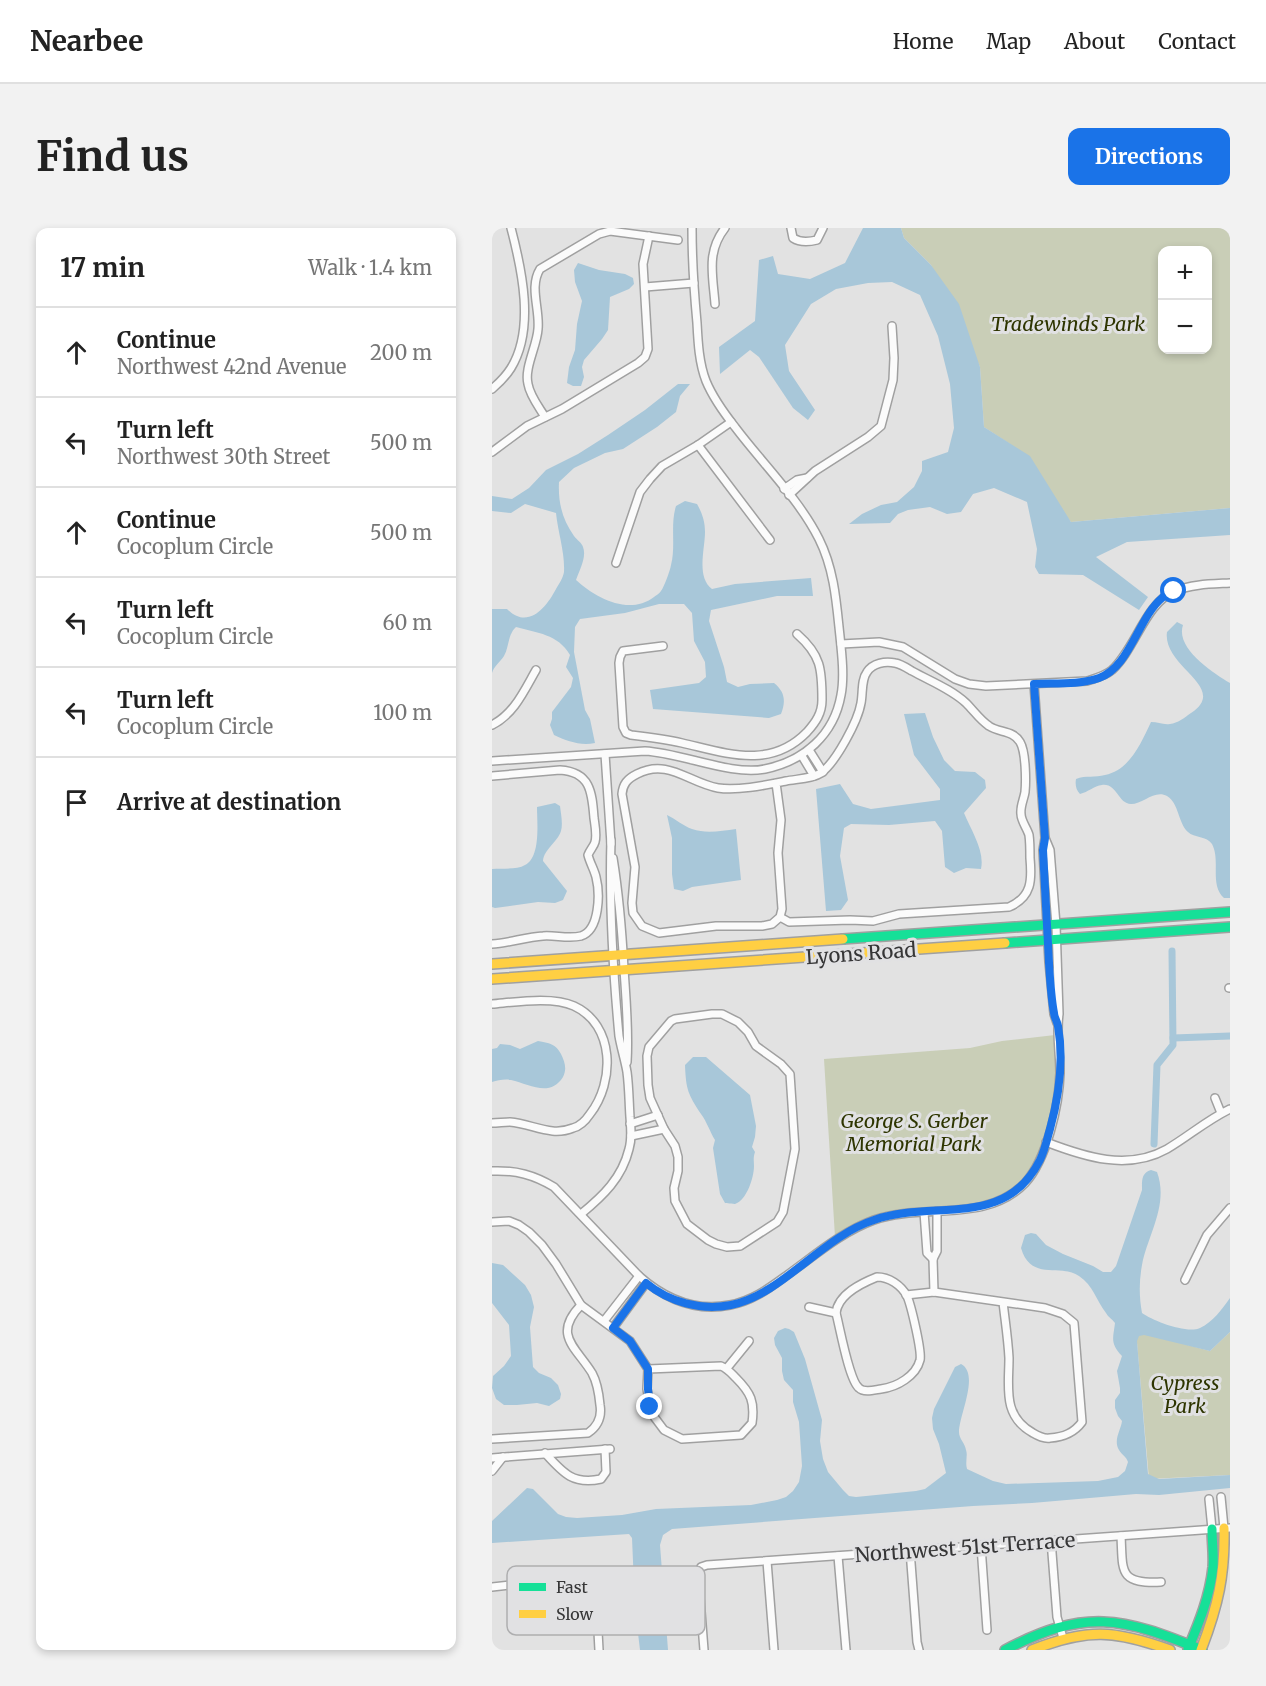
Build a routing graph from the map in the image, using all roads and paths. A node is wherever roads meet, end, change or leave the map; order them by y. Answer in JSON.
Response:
{"nodes":[{"id":1,"x":511,"y":228,"type":"edge"},
{"id":2,"x":692,"y":228,"type":"edge"},
{"id":3,"x":725,"y":228,"type":"edge"},
{"id":4,"x":791,"y":228,"type":"edge"},
{"id":5,"x":824,"y":228,"type":"edge"},
{"id":6,"x":650,"y":236,"type":"junction"},
{"id":7,"x":678,"y":240,"type":"dead end"},
{"id":8,"x":694,"y":283,"type":"junction"},
{"id":9,"x":645,"y":287,"type":"junction"},
{"id":10,"x":715,"y":304,"type":"dead end"},
{"id":11,"x":892,"y":326,"type":"dead end"},
{"id":12,"x":492,"y":389,"type":"edge"},
{"id":13,"x":545,"y":417,"type":"junction"},
{"id":14,"x":731,"y":422,"type":"junction"},
{"id":15,"x":698,"y":445,"type":"junction"},
{"id":16,"x":492,"y":452,"type":"edge"},
{"id":17,"x":807,"y":478,"type":"junction"},
{"id":18,"x":784,"y":489,"type":"junction"},
{"id":19,"x":789,"y":495,"type":"junction"},
{"id":20,"x":770,"y":540,"type":"dead end"},
{"id":21,"x":616,"y":562,"type":"dead end"},
{"id":22,"x":1230,"y":584,"type":"edge"},
{"id":23,"x":797,"y":634,"type":"dead end"},
{"id":24,"x":841,"y":644,"type":"junction"},
{"id":25,"x":663,"y":646,"type":"dead end"},
{"id":26,"x":536,"y":670,"type":"dead end"},
{"id":27,"x":1034,"y":684,"type":"junction"},
{"id":28,"x":492,"y":725,"type":"edge"},
{"id":29,"x":809,"y":750,"type":"junction"},
{"id":30,"x":605,"y":753,"type":"junction"},
{"id":31,"x":802,"y":756,"type":"junction"},
{"id":32,"x":492,"y":761,"type":"edge"},
{"id":33,"x":823,"y":772,"type":"junction"},
{"id":34,"x":492,"y":776,"type":"edge"},
{"id":35,"x":814,"y":776,"type":"junction"},
{"id":36,"x":776,"y":783,"type":"junction"},
{"id":37,"x":611,"y":840,"type":"junction"},
{"id":38,"x":1230,"y":912,"type":"edge"},
{"id":39,"x":780,"y":917,"type":"junction"},
{"id":40,"x":1052,"y":925,"type":"junction"},
{"id":41,"x":1230,"y":927,"type":"edge"},
{"id":42,"x":1053,"y":939,"type":"junction"},
{"id":43,"x":492,"y":944,"type":"edge"},
{"id":44,"x":613,"y":956,"type":"junction"},
{"id":45,"x":623,"y":956,"type":"junction"},
{"id":46,"x":492,"y":964,"type":"edge"},
{"id":47,"x":619,"y":970,"type":"junction"},
{"id":48,"x":492,"y":979,"type":"edge"},
{"id":49,"x":492,"y":1004,"type":"edge"},
{"id":50,"x":1215,"y":1098,"type":"dead end"},
{"id":51,"x":1230,"y":1109,"type":"edge"},
{"id":52,"x":1221,"y":1113,"type":"junction"},
{"id":53,"x":658,"y":1115,"type":"junction"},
{"id":54,"x":492,"y":1123,"type":"edge"},
{"id":55,"x":630,"y":1124,"type":"junction"},
{"id":56,"x":664,"y":1129,"type":"junction"},
{"id":57,"x":631,"y":1136,"type":"junction"},
{"id":58,"x":1046,"y":1142,"type":"junction"},
{"id":59,"x":492,"y":1171,"type":"edge"},
{"id":60,"x":1230,"y":1208,"type":"edge"},
{"id":61,"x":937,"y":1211,"type":"junction"},
{"id":62,"x":924,"y":1212,"type":"junction"},
{"id":63,"x":581,"y":1214,"type":"junction"},
{"id":64,"x":492,"y":1222,"type":"edge"},
{"id":65,"x":933,"y":1259,"type":"junction"},
{"id":66,"x":639,"y":1276,"type":"junction"},
{"id":67,"x":1185,"y":1280,"type":"dead end"},
{"id":68,"x":646,"y":1283,"type":"junction"},
{"id":69,"x":934,"y":1292,"type":"junction"},
{"id":70,"x":906,"y":1295,"type":"junction"},
{"id":71,"x":1003,"y":1302,"type":"junction"},
{"id":72,"x":581,"y":1305,"type":"junction"},
{"id":73,"x":809,"y":1307,"type":"dead end"},
{"id":74,"x":836,"y":1313,"type":"junction"},
{"id":75,"x":604,"y":1321,"type":"junction"},
{"id":76,"x":613,"y":1328,"type":"junction"},
{"id":77,"x":749,"y":1341,"type":"dead end"},
{"id":78,"x":727,"y":1368,"type":"junction"},
{"id":79,"x":648,"y":1369,"type":"junction"},
{"id":80,"x":492,"y":1439,"type":"edge"},
{"id":81,"x":545,"y":1453,"type":"junction"},
{"id":82,"x":503,"y":1457,"type":"junction"},
{"id":83,"x":492,"y":1458,"type":"edge"},
{"id":84,"x":492,"y":1472,"type":"edge"},
{"id":85,"x":1221,"y":1497,"type":"dead end"},
{"id":86,"x":1209,"y":1498,"type":"dead end"},
{"id":87,"x":1227,"y":1528,"type":"edge"},
{"id":88,"x":1212,"y":1529,"type":"junction"},
{"id":89,"x":1122,"y":1536,"type":"junction"},
{"id":90,"x":1051,"y":1540,"type":"junction"},
{"id":91,"x":981,"y":1546,"type":"junction"},
{"id":92,"x":910,"y":1550,"type":"junction"},
{"id":93,"x":838,"y":1556,"type":"junction"},
{"id":94,"x":767,"y":1561,"type":"junction"},
{"id":95,"x":704,"y":1566,"type":"edge"},
{"id":96,"x":1161,"y":1582,"type":"dead end"},
{"id":97,"x":507,"y":1585,"type":"edge"},
{"id":98,"x":492,"y":1587,"type":"edge"},
{"id":99,"x":1059,"y":1626,"type":"junction"},
{"id":100,"x":987,"y":1630,"type":"dead end"},
{"id":101,"x":598,"y":1635,"type":"edge"},
{"id":102,"x":703,"y":1635,"type":"edge"},
{"id":103,"x":1063,"y":1638,"type":"junction"},
{"id":104,"x":1189,"y":1647,"type":"edge"},
{"id":105,"x":599,"y":1650,"type":"edge"},
{"id":106,"x":704,"y":1650,"type":"edge"},
{"id":107,"x":774,"y":1650,"type":"edge"},
{"id":108,"x":846,"y":1650,"type":"edge"},
{"id":109,"x":919,"y":1650,"type":"edge"},
{"id":110,"x":1005,"y":1650,"type":"edge"},
{"id":111,"x":1032,"y":1650,"type":"edge"},
{"id":112,"x":1170,"y":1650,"type":"edge"},
{"id":113,"x":1202,"y":1650,"type":"edge"}],
"edges":[{"from":1,"to":12,"type":"street"},
{"from":2,"to":8,"type":"street"},
{"from":3,"to":10,"type":"street"},
{"from":4,"to":5,"type":"street"},
{"from":6,"to":7,"type":"street"},
{"from":6,"to":9,"type":"street"},
{"from":6,"to":13,"type":"street"},
{"from":8,"to":9,"type":"street"},
{"from":8,"to":14,"type":"street"},
{"from":9,"to":13,"type":"street"},
{"from":11,"to":17,"type":"street"},
{"from":13,"to":16,"type":"street"},
{"from":14,"to":15,"type":"street"},
{"from":14,"to":18,"type":"street"},
{"from":15,"to":20,"type":"street"},
{"from":15,"to":21,"type":"street"},
{"from":17,"to":18,"type":"street"},
{"from":17,"to":19,"type":"street"},
{"from":18,"to":19,"type":"street"},
{"from":19,"to":24,"type":"street"},
{"from":22,"to":27,"type":"street"},
{"from":23,"to":25,"type":"street"},
{"from":24,"to":27,"type":"street"},
{"from":24,"to":29,"type":"street"},
{"from":26,"to":28,"type":"street"},
{"from":27,"to":40,"type":"street"},
{"from":29,"to":31,"type":"street"},
{"from":29,"to":33,"type":"street"},
{"from":30,"to":31,"type":"street"},
{"from":30,"to":32,"type":"street"},
{"from":30,"to":37,"type":"street"},
{"from":31,"to":35,"type":"street"},
{"from":33,"to":35,"type":"street"},
{"from":33,"to":39,"type":"street"},
{"from":34,"to":43,"type":"street"},
{"from":35,"to":36,"type":"street"},
{"from":36,"to":39,"type":"street"},
{"from":36,"to":39,"type":"street"},
{"from":37,"to":44,"type":"street"},
{"from":37,"to":45,"type":"street"},
{"from":38,"to":40,"type":"main road","name":"Lyons Road"},
{"from":40,"to":42,"type":"street"},
{"from":40,"to":45,"type":"main road","name":"Lyons Road"},
{"from":41,"to":42,"type":"main road","name":"Lyons Road"},
{"from":42,"to":47,"type":"main road","name":"Lyons Road"},
{"from":42,"to":58,"type":"street"},
{"from":44,"to":45,"type":"main road","name":"Lyons Road"},
{"from":44,"to":46,"type":"main road","name":"Lyons Road"},
{"from":44,"to":47,"type":"street"},
{"from":45,"to":47,"type":"street"},
{"from":47,"to":48,"type":"main road","name":"Lyons Road"},
{"from":47,"to":55,"type":"street"},
{"from":49,"to":54,"type":"street"},
{"from":50,"to":52,"type":"street"},
{"from":51,"to":52,"type":"street"},
{"from":52,"to":58,"type":"street"},
{"from":53,"to":55,"type":"street"},
{"from":53,"to":56,"type":"street"},
{"from":53,"to":56,"type":"street"},
{"from":55,"to":57,"type":"street"},
{"from":56,"to":57,"type":"street"},
{"from":57,"to":63,"type":"street"},
{"from":58,"to":61,"type":"street"},
{"from":59,"to":63,"type":"street"},
{"from":60,"to":67,"type":"street"},
{"from":61,"to":62,"type":"street"},
{"from":61,"to":65,"type":"street"},
{"from":62,"to":65,"type":"street"},
{"from":62,"to":68,"type":"street"},
{"from":63,"to":66,"type":"street"},
{"from":64,"to":72,"type":"street"},
{"from":65,"to":69,"type":"street"},
{"from":66,"to":68,"type":"street"},
{"from":66,"to":75,"type":"street"},
{"from":68,"to":76,"type":"street"},
{"from":69,"to":70,"type":"street"},
{"from":69,"to":71,"type":"street"},
{"from":70,"to":74,"type":"street"},
{"from":70,"to":74,"type":"street"},
{"from":71,"to":71,"type":"street"},
{"from":72,"to":75,"type":"street"},
{"from":72,"to":80,"type":"street"},
{"from":73,"to":74,"type":"street"},
{"from":75,"to":76,"type":"street"},
{"from":76,"to":79,"type":"street"},
{"from":77,"to":78,"type":"street"},
{"from":78,"to":79,"type":"street"},
{"from":78,"to":79,"type":"street"},
{"from":81,"to":81,"type":"street"},
{"from":81,"to":82,"type":"street"},
{"from":82,"to":83,"type":"street"},
{"from":82,"to":84,"type":"street"},
{"from":85,"to":87,"type":"street"},
{"from":86,"to":88,"type":"street"},
{"from":87,"to":88,"type":"street","name":"Northwest 51st Terrace"},
{"from":87,"to":113,"type":"main road"},
{"from":88,"to":89,"type":"street","name":"Northwest 51st Terrace"},
{"from":88,"to":104,"type":"main road"},
{"from":89,"to":90,"type":"street","name":"Northwest 51st Terrace"},
{"from":89,"to":96,"type":"street"},
{"from":90,"to":91,"type":"street","name":"Northwest 51st Terrace"},
{"from":90,"to":99,"type":"street"},
{"from":91,"to":92,"type":"street","name":"Northwest 51st Terrace"},
{"from":91,"to":100,"type":"street"},
{"from":92,"to":93,"type":"street","name":"Northwest 51st Terrace"},
{"from":92,"to":109,"type":"street"},
{"from":93,"to":94,"type":"street","name":"Northwest 51st Terrace"},
{"from":93,"to":108,"type":"street"},
{"from":94,"to":95,"type":"street","name":"Northwest 51st Terrace"},
{"from":94,"to":107,"type":"street"},
{"from":97,"to":98,"type":"street"},
{"from":99,"to":103,"type":"street"},
{"from":99,"to":104,"type":"main road"},
{"from":99,"to":110,"type":"main road"},
{"from":101,"to":105,"type":"street"},
{"from":102,"to":106,"type":"street","name":"Northwest 51st Terrace"},
{"from":103,"to":111,"type":"main road"},
{"from":103,"to":112,"type":"main road"},
{"from":104,"to":113,"type":"main road"}]}
